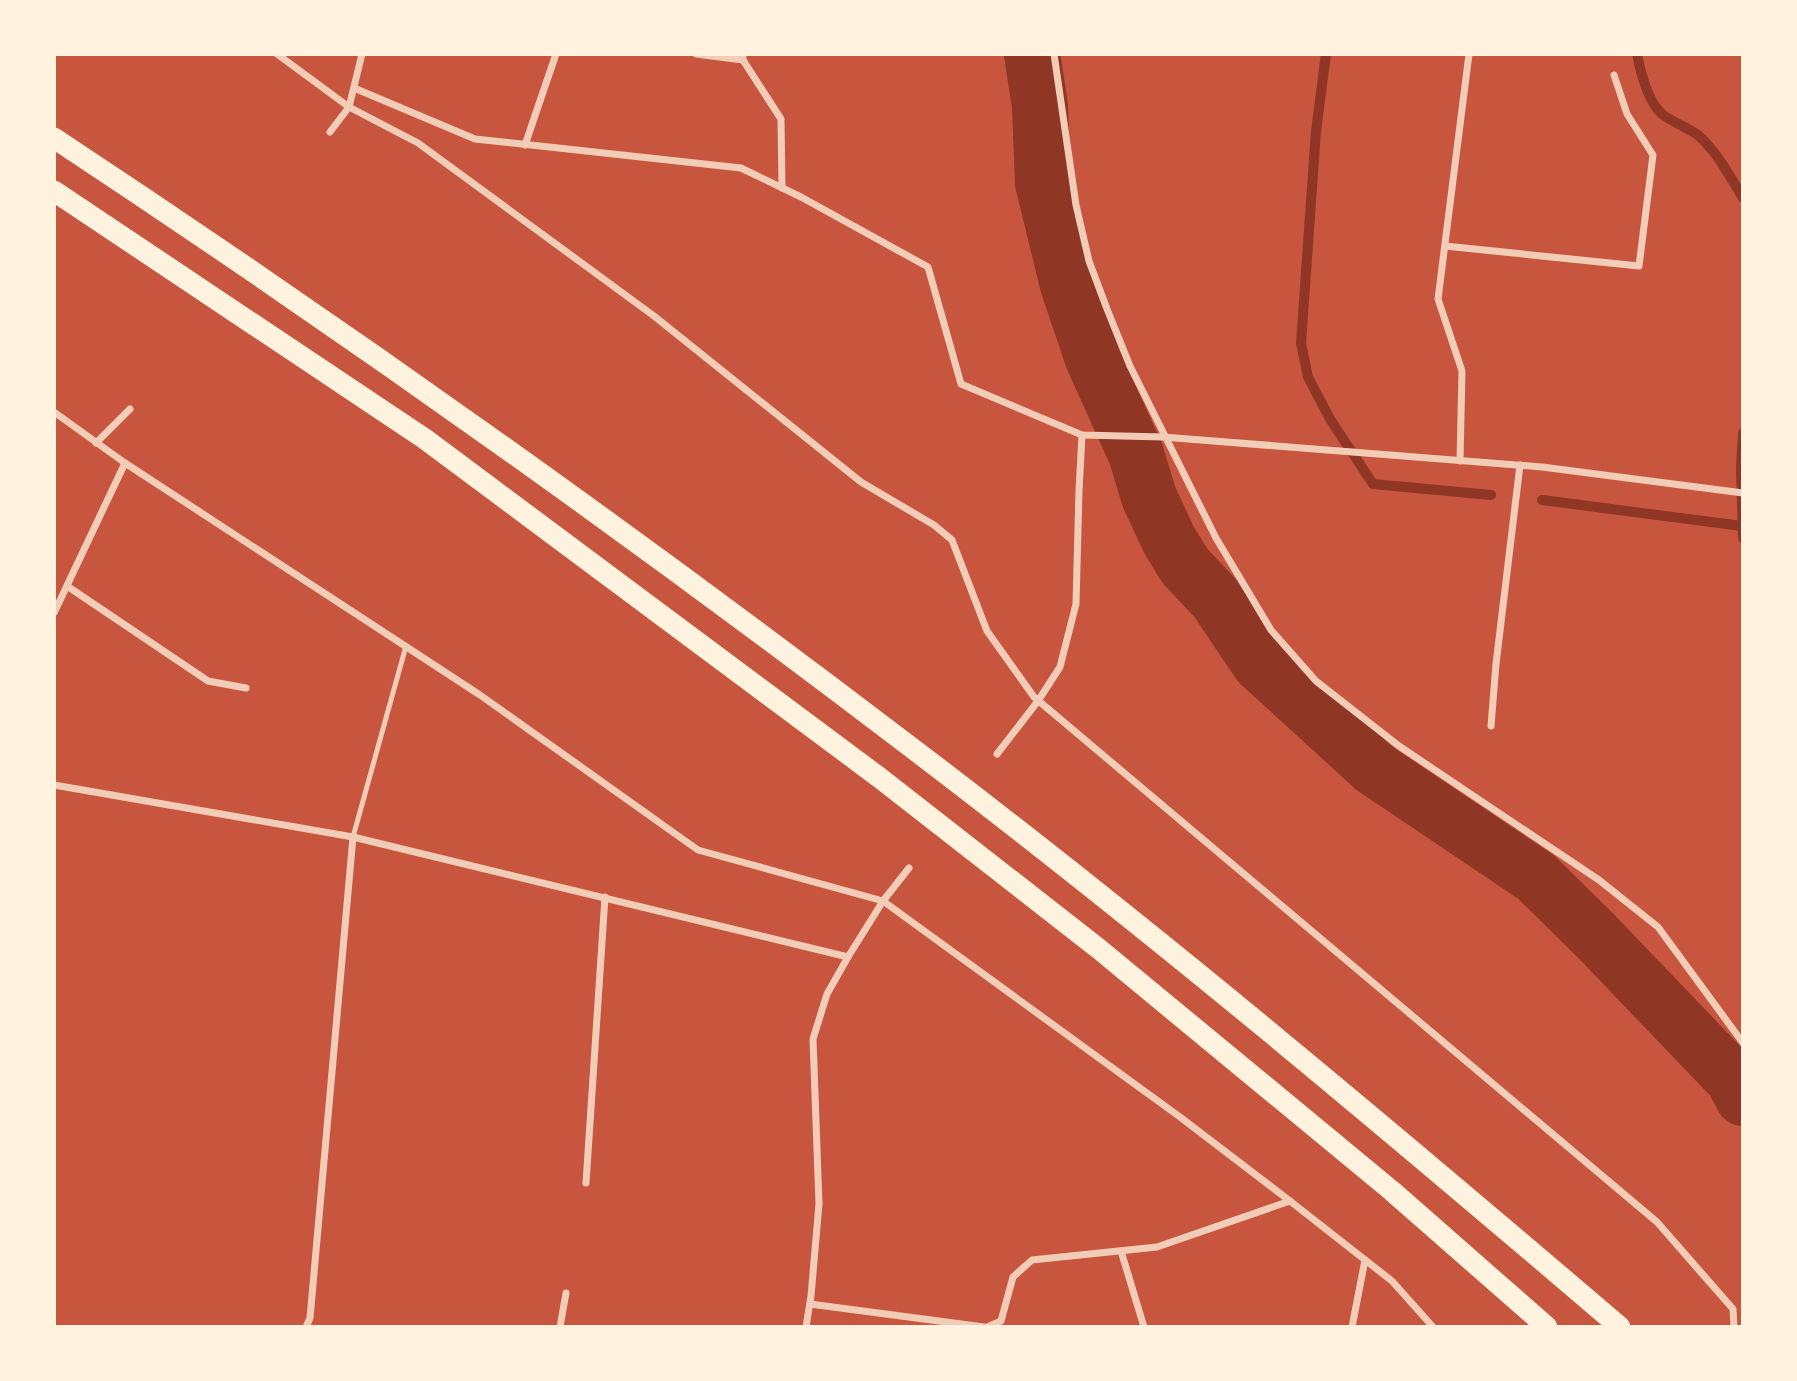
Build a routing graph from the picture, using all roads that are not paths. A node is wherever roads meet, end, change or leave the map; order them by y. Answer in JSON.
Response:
{"nodes":[{"id":1,"x":277,"y":54,"type":"edge"},
{"id":2,"x":362,"y":54,"type":"edge"},
{"id":3,"x":556,"y":54,"type":"edge"},
{"id":4,"x":696,"y":54,"type":"edge"},
{"id":5,"x":1054,"y":54,"type":"edge"},
{"id":6,"x":1469,"y":54,"type":"edge"},
{"id":7,"x":743,"y":57,"type":"edge"},
{"id":8,"x":1614,"y":75,"type":"dead end"},
{"id":9,"x":354,"y":88,"type":"junction"},
{"id":10,"x":349,"y":107,"type":"junction"},
{"id":11,"x":330,"y":132,"type":"dead end"},
{"id":12,"x":54,"y":138,"type":"edge"},
{"id":13,"x":525,"y":145,"type":"junction"},
{"id":14,"x":782,"y":188,"type":"junction"},
{"id":15,"x":54,"y":191,"type":"edge"},
{"id":16,"x":1445,"y":246,"type":"junction"},
{"id":17,"x":131,"y":409,"type":"dead end"},
{"id":18,"x":54,"y":412,"type":"edge"},
{"id":19,"x":1082,"y":435,"type":"junction"},
{"id":20,"x":1164,"y":437,"type":"junction"},
{"id":21,"x":96,"y":443,"type":"junction"},
{"id":22,"x":1460,"y":461,"type":"junction"},
{"id":23,"x":125,"y":463,"type":"junction"},
{"id":24,"x":1520,"y":466,"type":"junction"},
{"id":25,"x":1743,"y":493,"type":"edge"},
{"id":26,"x":67,"y":586,"type":"junction"},
{"id":27,"x":54,"y":612,"type":"edge"},
{"id":28,"x":406,"y":646,"type":"junction"},
{"id":29,"x":246,"y":688,"type":"dead end"},
{"id":30,"x":1038,"y":701,"type":"junction"},
{"id":31,"x":1491,"y":726,"type":"dead end"},
{"id":32,"x":997,"y":754,"type":"dead end"},
{"id":33,"x":54,"y":785,"type":"edge"},
{"id":34,"x":353,"y":837,"type":"junction"},
{"id":35,"x":909,"y":868,"type":"dead end"},
{"id":36,"x":604,"y":897,"type":"junction"},
{"id":37,"x":883,"y":901,"type":"junction"},
{"id":38,"x":848,"y":957,"type":"junction"},
{"id":39,"x":1743,"y":1043,"type":"edge"},
{"id":40,"x":586,"y":1183,"type":"dead end"},
{"id":41,"x":1290,"y":1201,"type":"junction"},
{"id":42,"x":1121,"y":1251,"type":"junction"},
{"id":43,"x":1365,"y":1260,"type":"junction"},
{"id":44,"x":566,"y":1293,"type":"dead end"},
{"id":45,"x":810,"y":1304,"type":"junction"},
{"id":46,"x":306,"y":1327,"type":"edge"},
{"id":47,"x":561,"y":1327,"type":"edge"},
{"id":48,"x":806,"y":1327,"type":"edge"},
{"id":49,"x":985,"y":1327,"type":"edge"},
{"id":50,"x":1144,"y":1327,"type":"edge"},
{"id":51,"x":1352,"y":1327,"type":"edge"},
{"id":52,"x":1433,"y":1327,"type":"edge"},
{"id":53,"x":1546,"y":1327,"type":"edge"},
{"id":54,"x":1620,"y":1327,"type":"edge"},
{"id":55,"x":1734,"y":1327,"type":"edge"}],
"edges":[{"from":1,"to":10,"type":"street"},
{"from":2,"to":9,"type":"street"},
{"from":3,"to":13,"type":"street"},
{"from":4,"to":7,"type":"street"},
{"from":5,"to":20,"type":"street"},
{"from":6,"to":16,"type":"street"},
{"from":7,"to":14,"type":"street"},
{"from":8,"to":16,"type":"street"},
{"from":9,"to":10,"type":"street"},
{"from":9,"to":13,"type":"street"},
{"from":10,"to":11,"type":"street"},
{"from":10,"to":30,"type":"street"},
{"from":12,"to":54,"type":"highway"},
{"from":13,"to":14,"type":"street"},
{"from":14,"to":19,"type":"street"},
{"from":15,"to":53,"type":"highway"},
{"from":16,"to":22,"type":"street"},
{"from":17,"to":21,"type":"street"},
{"from":18,"to":21,"type":"street"},
{"from":19,"to":20,"type":"street"},
{"from":19,"to":30,"type":"street"},
{"from":20,"to":22,"type":"street"},
{"from":20,"to":39,"type":"street"},
{"from":21,"to":23,"type":"street"},
{"from":22,"to":24,"type":"street"},
{"from":23,"to":26,"type":"street"},
{"from":23,"to":28,"type":"street"},
{"from":24,"to":25,"type":"street"},
{"from":24,"to":31,"type":"street"},
{"from":26,"to":27,"type":"street"},
{"from":26,"to":29,"type":"street"},
{"from":28,"to":34,"type":"lane"},
{"from":28,"to":37,"type":"street"},
{"from":30,"to":32,"type":"street"},
{"from":30,"to":55,"type":"street"},
{"from":33,"to":34,"type":"street"},
{"from":34,"to":36,"type":"street"},
{"from":34,"to":46,"type":"street"},
{"from":35,"to":37,"type":"street"},
{"from":36,"to":38,"type":"street"},
{"from":36,"to":40,"type":"street"},
{"from":37,"to":38,"type":"street"},
{"from":37,"to":41,"type":"street"},
{"from":38,"to":45,"type":"street"},
{"from":41,"to":42,"type":"street"},
{"from":41,"to":43,"type":"street"},
{"from":42,"to":49,"type":"street"},
{"from":42,"to":50,"type":"street"},
{"from":43,"to":51,"type":"street"},
{"from":43,"to":52,"type":"street"},
{"from":44,"to":47,"type":"street"},
{"from":45,"to":48,"type":"street"},
{"from":45,"to":49,"type":"street"}]}
